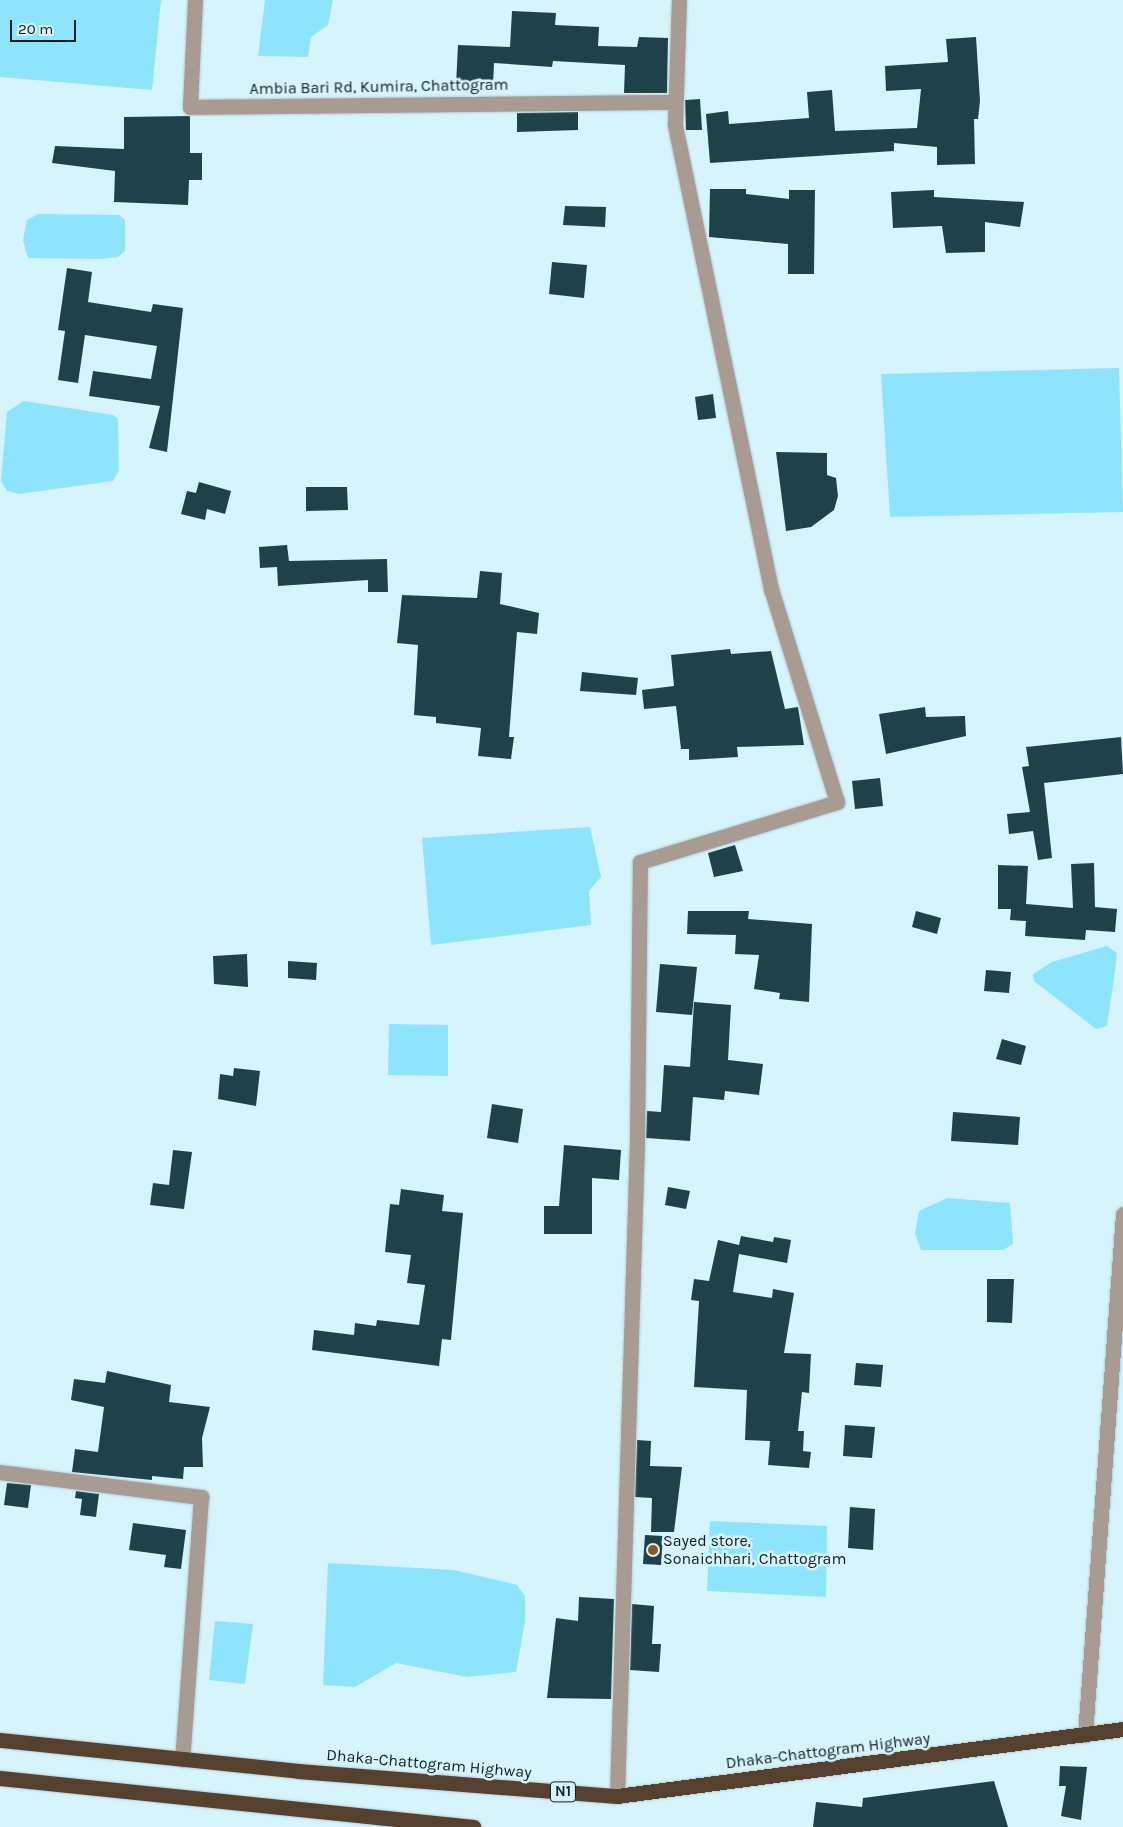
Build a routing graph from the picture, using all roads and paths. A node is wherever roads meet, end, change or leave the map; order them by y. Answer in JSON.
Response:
{"nodes":[{"id":1,"x":194,"y":0,"type":"edge"},
{"id":2,"x":679,"y":0,"type":"edge"},
{"id":3,"x":675,"y":102,"type":"junction"},
{"id":4,"x":1123,"y":1214,"type":"edge"},
{"id":5,"x":0,"y":1472,"type":"edge"},
{"id":6,"x":1123,"y":1729,"type":"edge"},
{"id":7,"x":1085,"y":1735,"type":"junction"},
{"id":8,"x":0,"y":1740,"type":"edge"},
{"id":9,"x":182,"y":1759,"type":"junction"},
{"id":10,"x":0,"y":1778,"type":"edge"},
{"id":11,"x":617,"y":1796,"type":"junction"},
{"id":12,"x":473,"y":1827,"type":"edge"}],
"edges":[{"from":1,"to":3,"type":"street","name":"Ambia Bari Rd, Kumira, Chattogram"},
{"from":2,"to":3,"type":"street"},
{"from":3,"to":11,"type":"street"},
{"from":4,"to":7,"type":"street"},
{"from":5,"to":9,"type":"street"},
{"from":6,"to":7,"type":"highway","name":"Dhaka-Chattogram Highway","number":"N1"},
{"from":7,"to":11,"type":"highway","name":"Dhaka-Chattogram Highway","number":"N1"},
{"from":8,"to":9,"type":"highway","name":"Dhaka-Chattogram Highway","number":"N1"},
{"from":9,"to":11,"type":"highway","name":"Dhaka-Chattogram Highway","number":"N1"},
{"from":10,"to":12,"type":"highway"}]}
